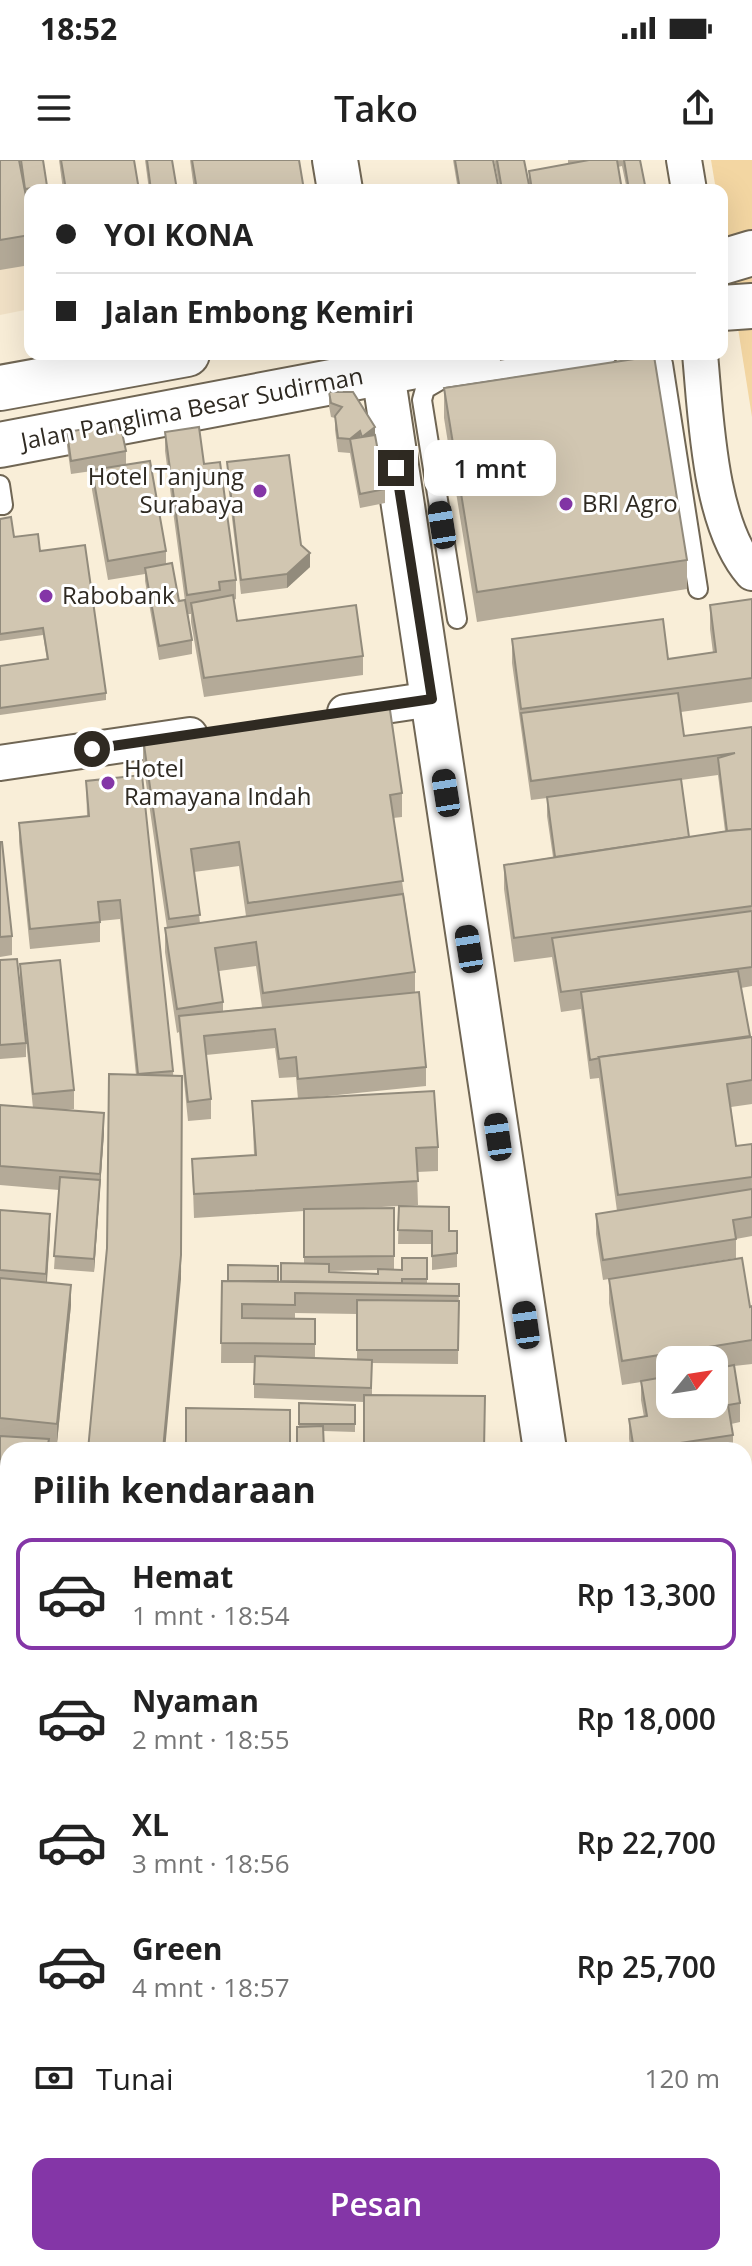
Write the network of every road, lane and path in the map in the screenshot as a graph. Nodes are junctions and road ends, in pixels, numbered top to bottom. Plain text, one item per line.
1 (335, 160) edge
2 (684, 160) edge
3 (339, 184) edge
4 (688, 184) edge
5 (752, 253) edge
6 (728, 260) edge
7 (752, 306) edge
8 (728, 308) edge
9 (120, 360) edge
10 (449, 360) edge
11 (567, 360) edge
12 (661, 360) edge
13 (699, 360) edge
14 (48, 367) edge
15 (383, 373) junction
16 (1, 381) edge
17 (692, 441) junction
18 (0, 445) edge
19 (0, 485) edge
20 (0, 505) edge
21 (722, 510) junction
22 (686, 516) junction
23 (428, 559) junction
24 (752, 573) edge
25 (698, 589) dead end
26 (457, 619) dead end
27 (432, 699) junction
28 (308, 717) edge
29 (216, 731) edge
30 (0, 763) edge
31 (544, 1442) edge

1 - 3 main road
2 - 4 street
5 - 6 main road
7 - 8 main road
9 - 14 main road
10 - 15 main road, Jalan Panglima Besar Sudirman
11 - 23 lane
12 - 17 lane
13 - 17 street
14 - 16 main road
15 - 18 main road, Jalan Panglima Besar Sudirman
15 - 23 street
17 - 21 street
17 - 22 lane
19 - 20 lane
21 - 22 lane
21 - 24 street
22 - 25 lane
23 - 26 lane
23 - 27 street
27 - 28 street
27 - 31 street
29 - 30 street

